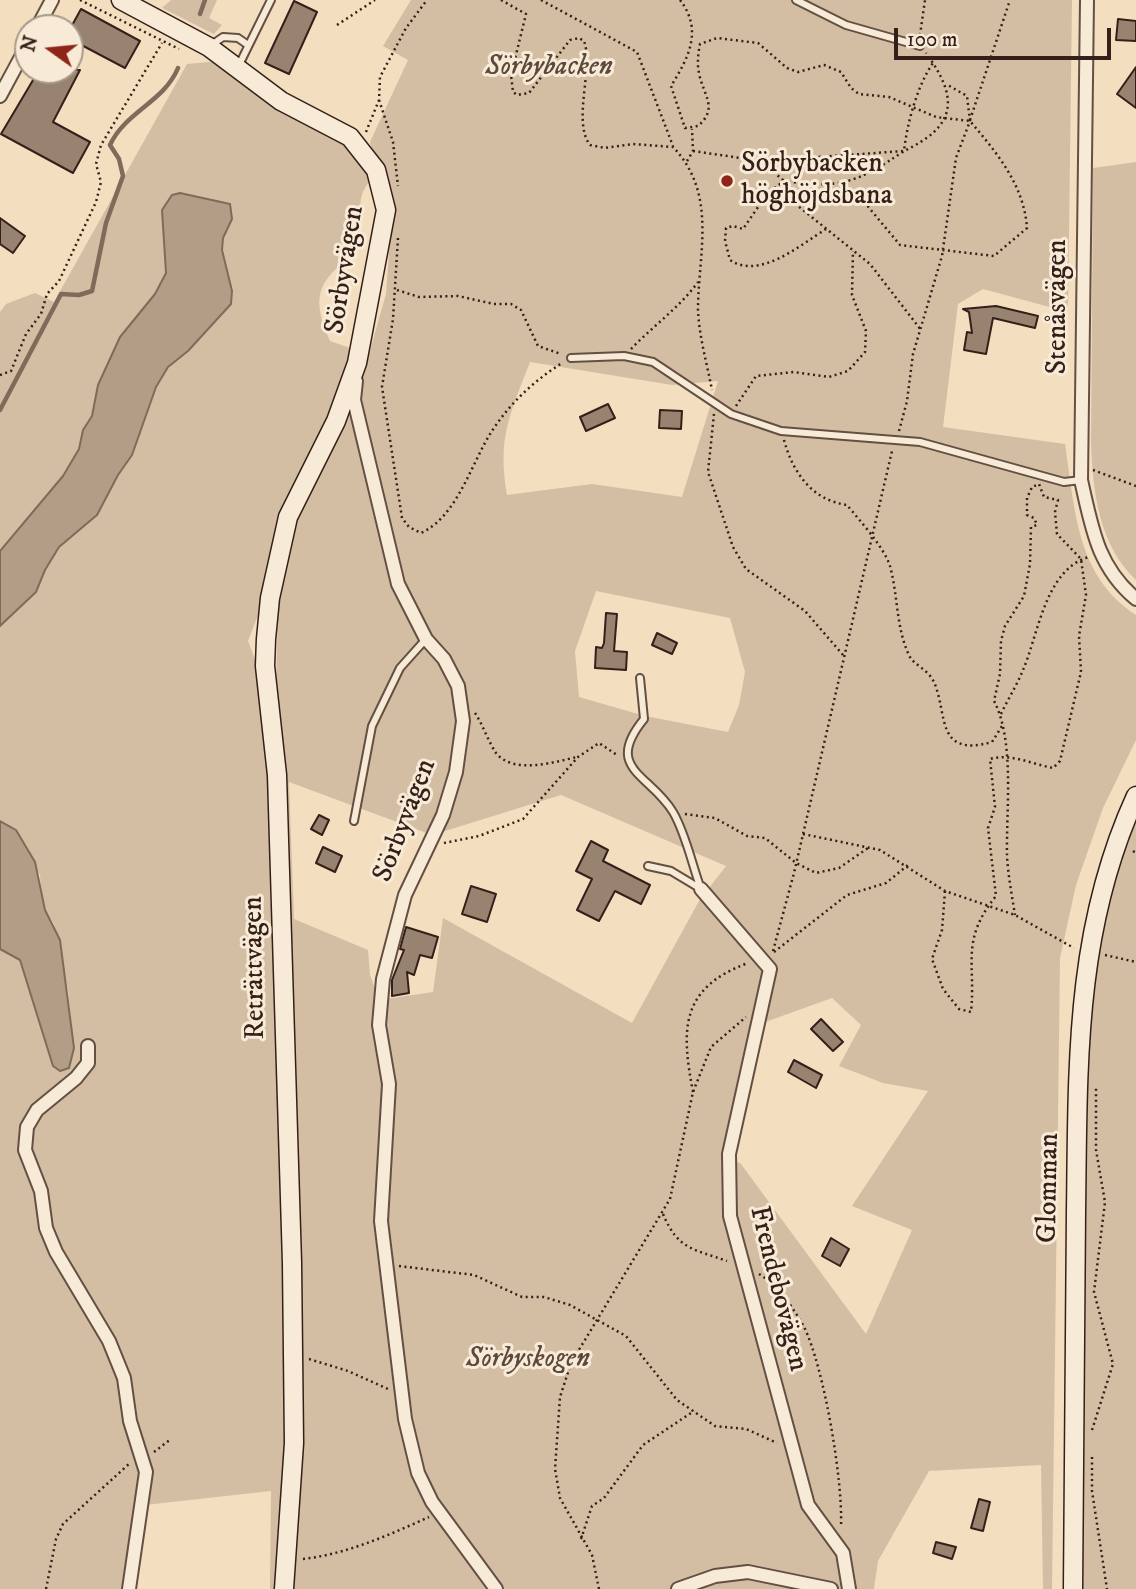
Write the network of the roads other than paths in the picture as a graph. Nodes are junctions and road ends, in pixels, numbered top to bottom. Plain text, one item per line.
1 (121, 0) edge
2 (271, 0) edge
3 (796, 0) edge
4 (1087, 0) edge
5 (248, 46) junction
6 (920, 46) road end
7 (209, 47) junction
8 (238, 67) junction
9 (14, 70) edge
10 (0, 96) edge
11 (571, 358) road end
12 (357, 363) junction
13 (1081, 480) junction
14 (1136, 599) edge
15 (425, 639) junction
16 (640, 678) dead end
17 (1136, 796) edge
18 (354, 821) dead end
19 (648, 866) dead end
20 (701, 889) junction
21 (88, 1046) dead end
22 (129, 1589) edge
23 (284, 1589) edge
24 (496, 1589) edge
25 (678, 1589) edge
26 (831, 1589) edge
27 (849, 1589) edge
28 (1073, 1589) edge

1 - 7 street, Sörbyvägen
2 - 5 lane
3 - 6 lane
4 - 13 street, Stenåsvägen
5 - 7 lane
5 - 8 lane
7 - 8 street, Sörbyvägen
8 - 12 street, Sörbyvägen
9 - 10 street
11 - 13 lane
12 - 15 street, Sörbyvägen
12 - 23 street, Reträttvägen
13 - 14 street, Stenåsvägen
15 - 18 lane
15 - 24 street, Sörbyvägen
16 - 20 lane
17 - 28 street, Glomman
19 - 20 lane
20 - 27 street, Frendebovägen
21 - 22 street
25 - 26 street

